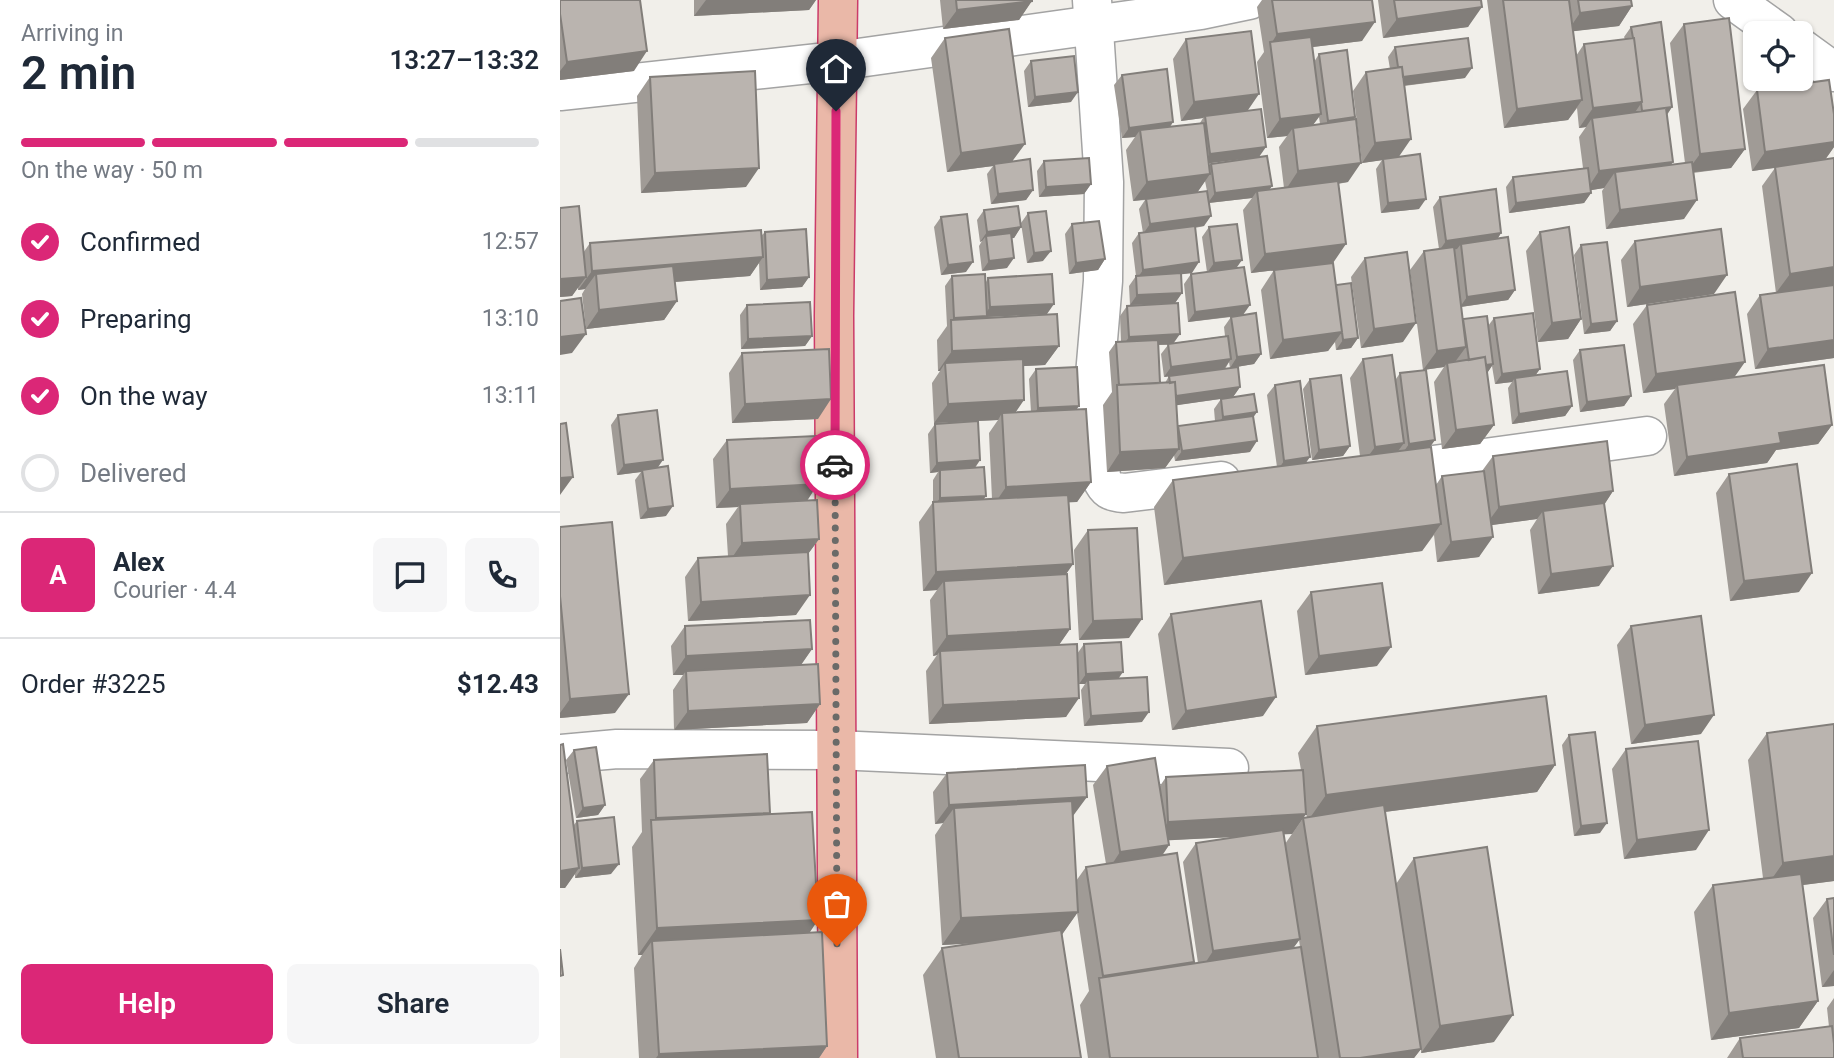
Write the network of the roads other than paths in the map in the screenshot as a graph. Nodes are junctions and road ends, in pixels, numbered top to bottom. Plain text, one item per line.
1 (838, 0) edge
2 (1249, 0) edge
3 (1733, 0) edge
4 (1092, 13) edge
5 (1762, 21) edge
6 (1813, 57) edge
7 (837, 61) junction
8 (1834, 72) edge
9 (560, 92) edge
10 (1647, 436) dead end
11 (1350, 472) edge
12 (1254, 478) edge
13 (836, 750) junction
14 (560, 754) edge
15 (1229, 768) dead end
16 (838, 1058) edge

1 - 7 highway
2 - 4 street
3 - 5 street
4 - 7 street
4 - 12 street
6 - 8 street
7 - 9 street
7 - 13 highway
10 - 11 street
13 - 14 street
13 - 15 street
13 - 16 highway

